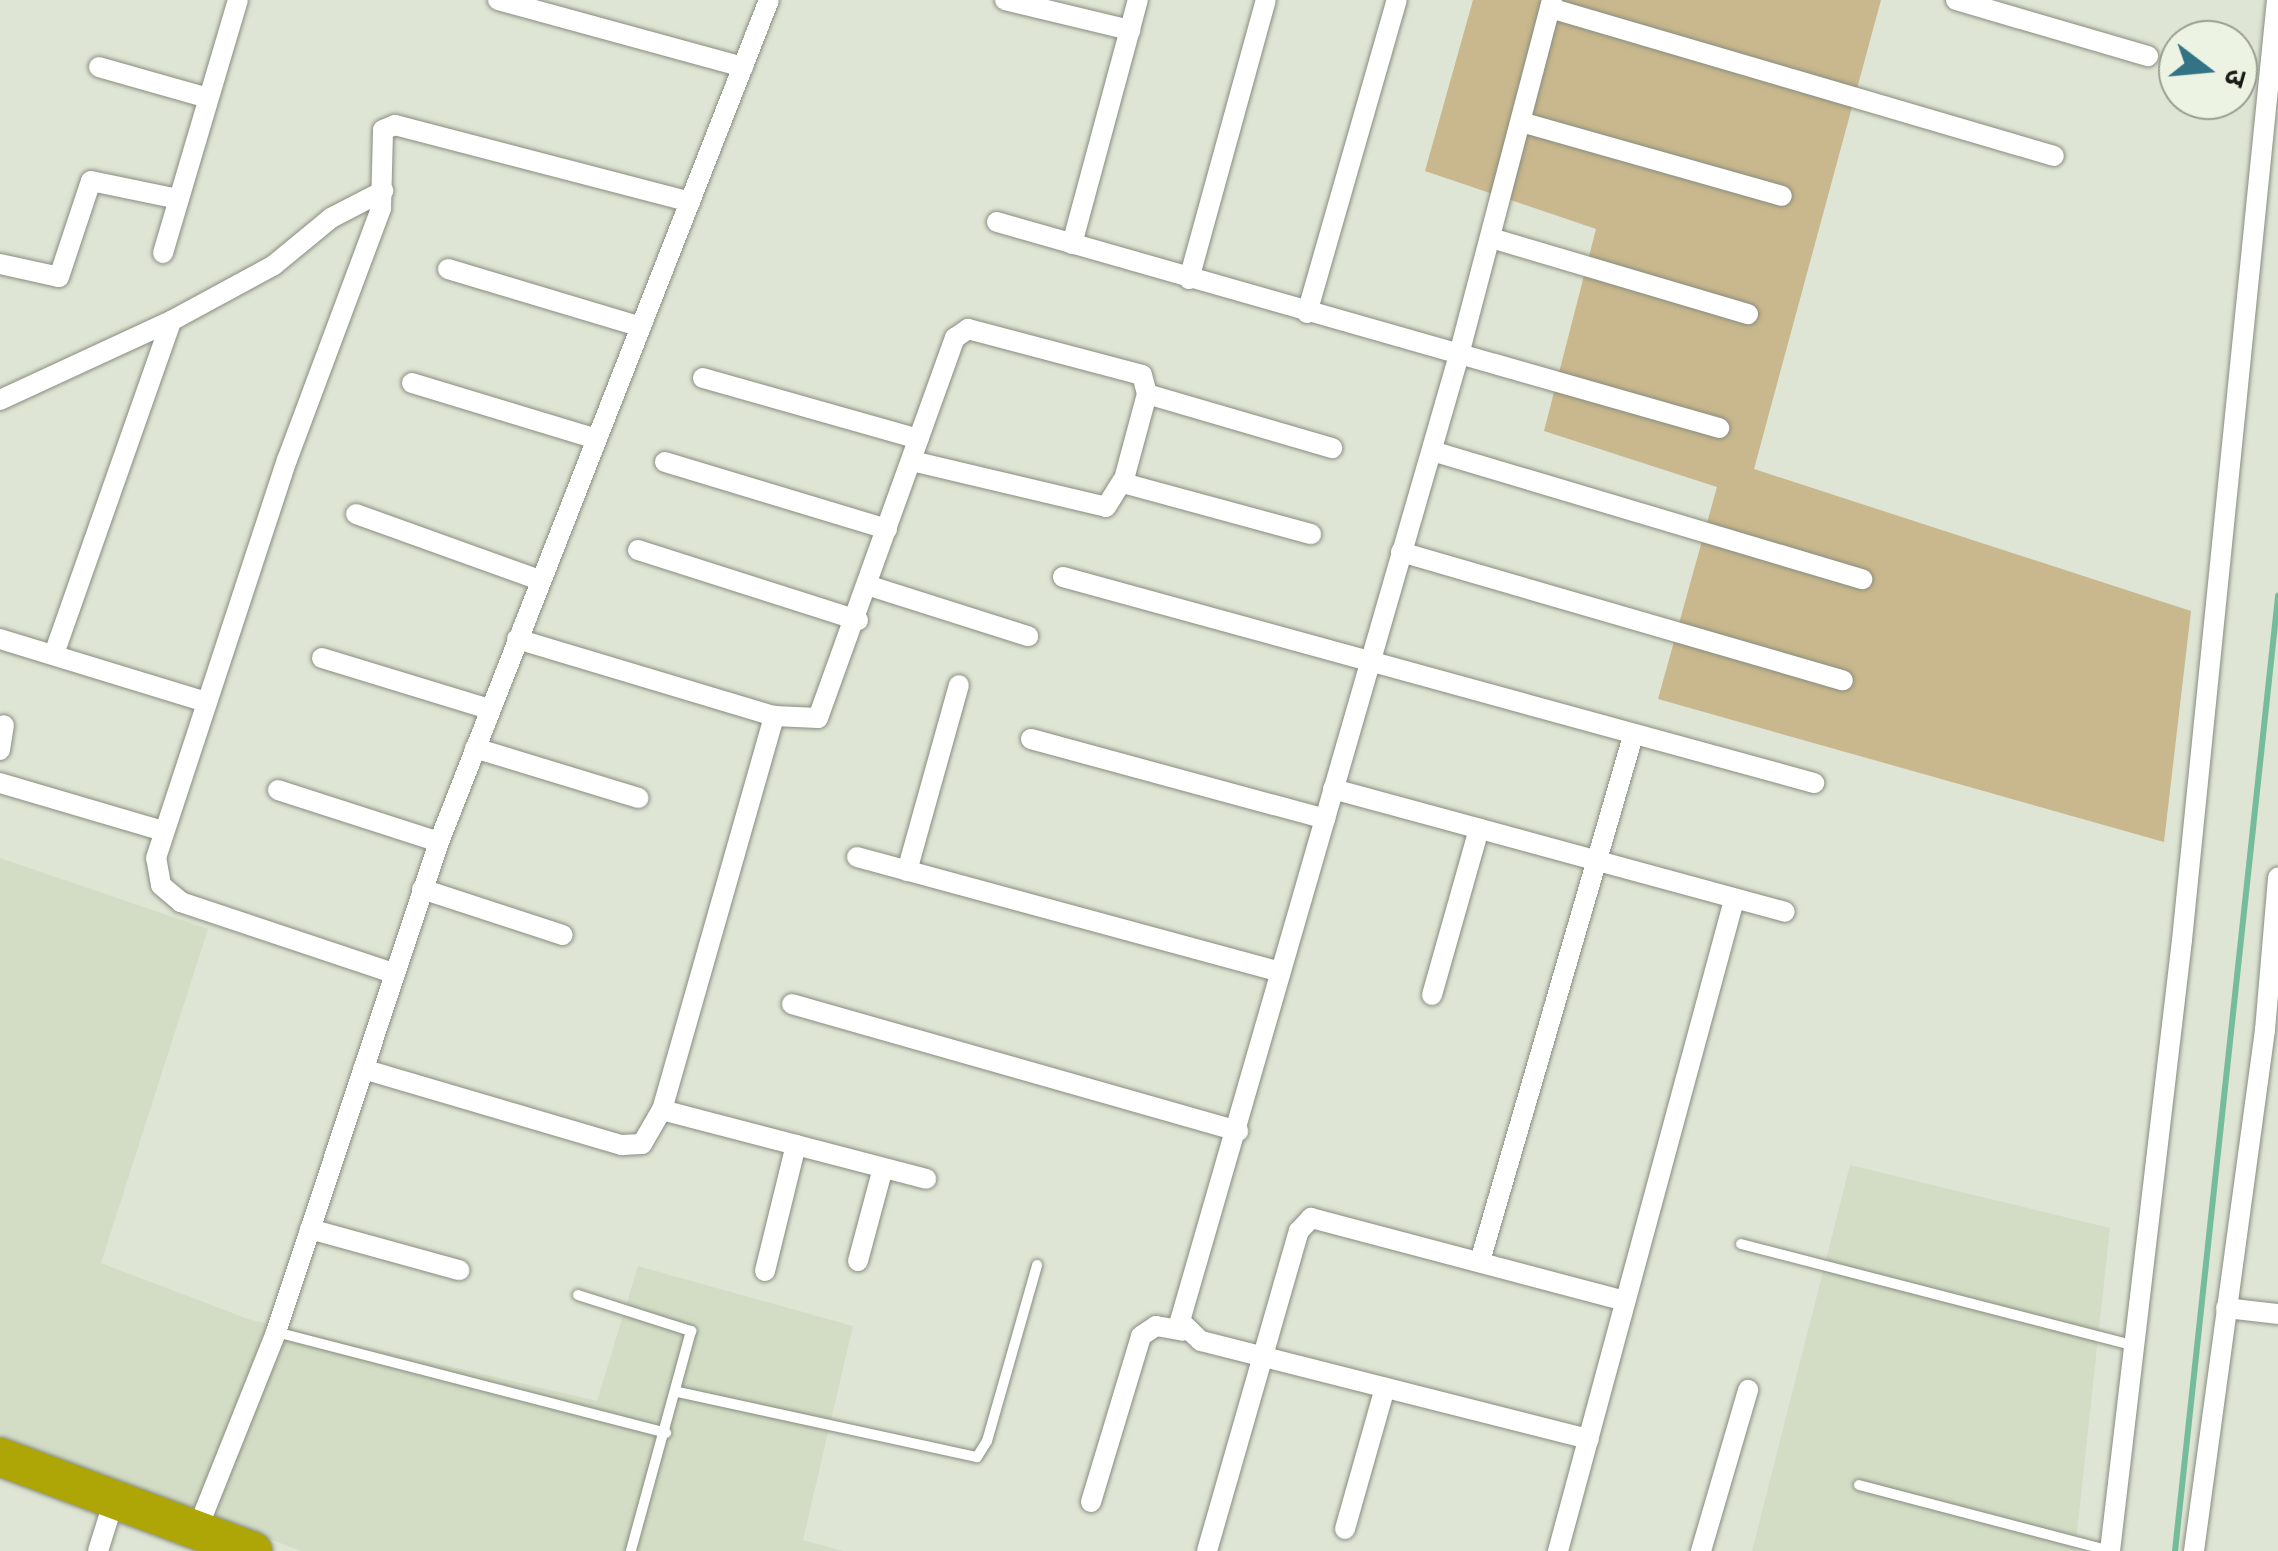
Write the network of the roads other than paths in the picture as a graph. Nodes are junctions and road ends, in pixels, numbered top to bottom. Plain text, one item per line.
1 (238, 0) edge
2 (498, 0) edge
3 (769, 0) edge
4 (1006, 0) edge
5 (1138, 0) edge
6 (1266, 0) edge
7 (1397, 0) edge
8 (1956, 0) edge
9 (2276, 0) edge
10 (1551, 4) edge
11 (1130, 30) junction
12 (2148, 56) dead end
13 (99, 67) dead end
14 (743, 67) junction
15 (208, 98) junction
16 (1521, 122) junction
17 (2054, 156) dead end
18 (383, 191) junction
19 (1782, 196) dead end
20 (178, 199) junction
21 (690, 202) junction
22 (997, 222) dead end
23 (1492, 238) junction
24 (1072, 244) junction
25 (162, 252) dead end
26 (0, 264) edge
27 (448, 269) dead end
28 (1189, 279) junction
29 (1308, 313) junction
30 (1748, 314) dead end
31 (171, 321) junction
32 (638, 326) junction
33 (1459, 356) junction
34 (702, 378) dead end
35 (412, 383) dead end
36 (1147, 394) junction
37 (0, 400) edge
38 (1719, 428) dead end
39 (593, 438) junction
40 (919, 439) junction
41 (1332, 448) dead end
42 (1432, 451) junction
43 (912, 461) junction
44 (664, 462) dead end
45 (1122, 481) junction
46 (356, 514) dead end
47 (888, 530) junction
48 (1311, 534) dead end
49 (638, 550) dead end
50 (1402, 552) junction
51 (1063, 577) dead end
52 (1862, 579) dead end
53 (539, 580) junction
54 (870, 586) junction
55 (858, 620) junction
56 (1028, 636) dead end
57 (0, 639) edge
58 (517, 639) junction
59 (54, 654) junction
60 (322, 658) dead end
61 (1371, 664) junction
62 (1843, 680) dead end
63 (959, 686) dead end
64 (206, 702) junction
65 (489, 709) junction
66 (774, 716) junction
67 (4, 725) dead end
68 (1633, 736) junction
69 (1031, 739) dead end
70 (475, 748) junction
71 (0, 750) edge
72 (0, 783) edge
73 (1814, 783) dead end
74 (1333, 789) junction
75 (278, 790) dead end
76 (639, 798) dead end
77 (1325, 820) junction
78 (1479, 829) junction
79 (163, 831) junction
80 (439, 842) junction
81 (858, 858) dead end
82 (1598, 860) junction
83 (906, 871) junction
84 (2278, 878) edge
85 (422, 889) junction
86 (1734, 900) junction
87 (1785, 912) dead end
88 (563, 934) dead end
89 (1280, 972) junction
90 (393, 973) junction
91 (1432, 994) dead end
92 (792, 1004) dead end
93 (362, 1069) junction
94 (662, 1110) junction
95 (1238, 1131) junction
96 (796, 1144) junction
97 (883, 1168) junction
98 (926, 1179) dead end
99 (310, 1229) junction
100 (1741, 1244) dead end
101 (1480, 1260) junction
102 (858, 1261) dead end
103 (1036, 1265) dead end
104 (460, 1270) dead end
105 (766, 1271) dead end
106 (578, 1296) dead end
107 (1626, 1302) junction
108 (2226, 1308) junction
109 (2278, 1314) edge
110 (1183, 1331) junction
111 (276, 1332) junction
112 (2136, 1346) junction
113 (1262, 1357) junction
114 (1384, 1388) junction
115 (1748, 1390) dead end
116 (678, 1392) junction
117 (666, 1433) junction
118 (1589, 1439) junction
119 (0, 1456) edge
120 (1859, 1485) dead end
121 (114, 1500) junction
122 (1091, 1502) dead end
123 (1345, 1528) dead end
124 (196, 1530) junction
125 (98, 1551) edge
126 (253, 1551) edge
127 (632, 1551) edge
128 (1207, 1551) edge
129 (1558, 1551) edge
130 (1701, 1551) edge
131 (2110, 1551) edge
132 (2194, 1551) edge

1 - 15 street
2 - 14 street
3 - 14 street
4 - 11 street
5 - 11 street
6 - 28 street
7 - 29 street
8 - 12 street
9 - 112 street
10 - 16 street
10 - 17 street
11 - 24 street
13 - 15 street
14 - 21 street
15 - 20 street
16 - 19 street
16 - 23 street
18 - 21 street
18 - 31 street
18 - 64 street
20 - 25 street
20 - 26 street
21 - 32 street
22 - 24 street
23 - 30 street
23 - 33 street
24 - 28 street
27 - 32 street
28 - 29 street
29 - 33 street
31 - 37 street
31 - 59 street
32 - 39 street
33 - 38 street
33 - 42 street
34 - 40 street
35 - 39 street
36 - 40 street
36 - 41 street
36 - 45 street
39 - 53 street
40 - 43 street
42 - 50 street
42 - 52 street
43 - 45 street
43 - 47 street
44 - 47 street
45 - 48 street
46 - 53 street
47 - 54 street
49 - 55 street
50 - 61 street
50 - 62 street
51 - 61 street
53 - 58 street
54 - 55 street
54 - 56 street
55 - 66 street
57 - 59 street
58 - 65 street
58 - 66 street
59 - 64 street
60 - 65 street
61 - 68 street
61 - 74 street
63 - 83 street
64 - 79 street
65 - 70 street
66 - 94 street
67 - 71 street
68 - 73 street
68 - 82 street
69 - 77 street
70 - 76 street
70 - 80 street
72 - 79 street
74 - 77 street
74 - 78 street
75 - 80 street
77 - 89 street
78 - 82 street
78 - 91 street
79 - 90 street
80 - 85 street
81 - 83 street
82 - 86 street
82 - 101 street
83 - 89 street
84 - 108 street
85 - 88 street
85 - 90 street
86 - 87 street
86 - 107 street
89 - 95 street
90 - 93 street
92 - 95 street
93 - 94 street
93 - 99 street
94 - 96 street
95 - 110 street
96 - 97 street
96 - 105 street
97 - 98 street
97 - 102 street
99 - 104 street
99 - 111 street
100 - 112 lane
101 - 107 street
101 - 113 street
103 - 116 lane
106 - 116 lane
107 - 118 street
108 - 109 street
108 - 132 street
110 - 113 street
110 - 122 street
111 - 117 lane
111 - 124 street
112 - 131 street
113 - 114 street
113 - 128 street
114 - 118 street
114 - 123 street
115 - 130 street
116 - 117 lane
117 - 127 lane
118 - 129 street
119 - 121 highway
120 - 131 lane
121 - 124 highway
121 - 125 street
124 - 126 highway

